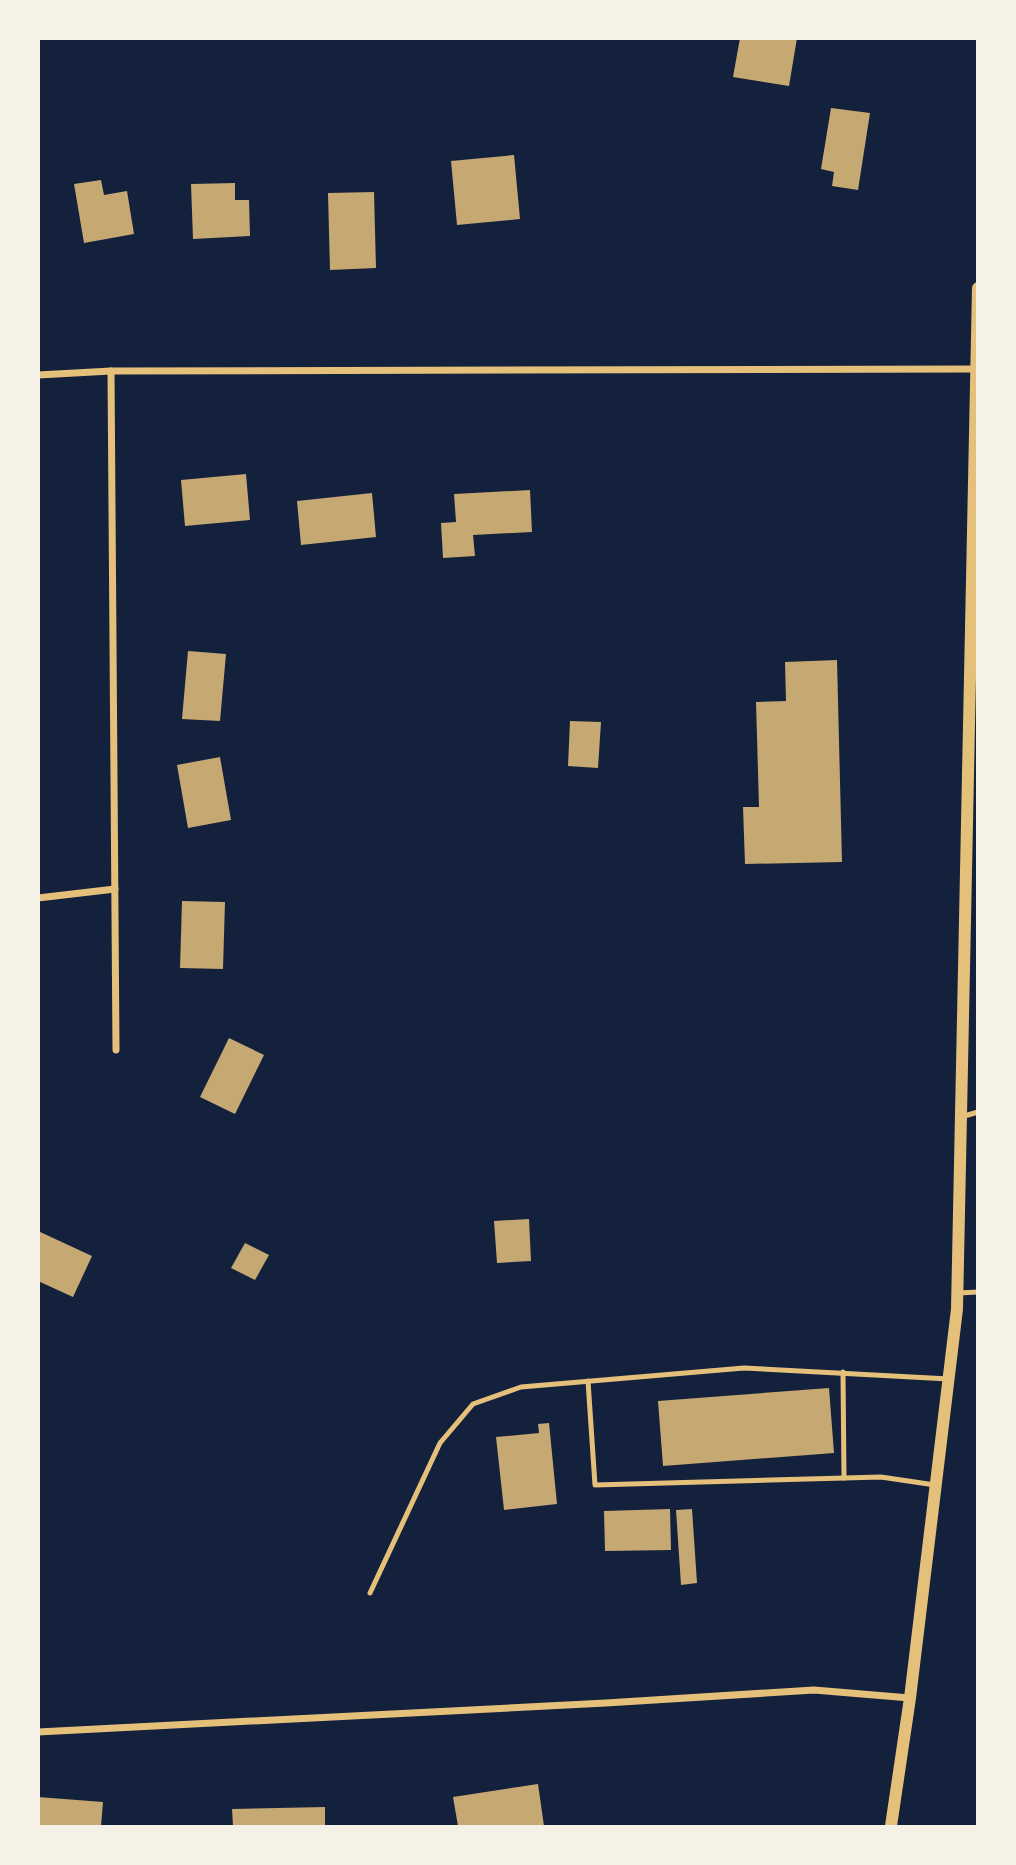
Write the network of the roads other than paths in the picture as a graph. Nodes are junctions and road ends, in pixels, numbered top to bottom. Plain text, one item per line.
1 (978, 288) edge
2 (976, 369) edge
3 (111, 371) junction
4 (38, 375) edge
5 (975, 565) edge
6 (972, 858) edge
7 (116, 889) junction
8 (38, 898) edge
9 (116, 1050) dead end
10 (978, 1112) edge
11 (961, 1117) junction
12 (978, 1292) edge
13 (958, 1293) junction
14 (843, 1372) junction
15 (949, 1379) junction
16 (588, 1381) junction
17 (844, 1478) junction
18 (936, 1485) junction
19 (370, 1593) dead end
20 (910, 1698) junction
21 (38, 1731) edge
22 (891, 1826) edge

1 - 2 street
2 - 3 street
2 - 5 street
3 - 4 street
3 - 7 street
5 - 6 street
6 - 11 street
7 - 8 street
7 - 9 street
10 - 11 lane
11 - 13 street
12 - 13 lane
13 - 15 street
14 - 15 lane
14 - 16 lane
14 - 17 lane
15 - 18 street
16 - 17 lane
16 - 19 lane
17 - 18 lane
18 - 20 street
20 - 21 street
20 - 22 street

